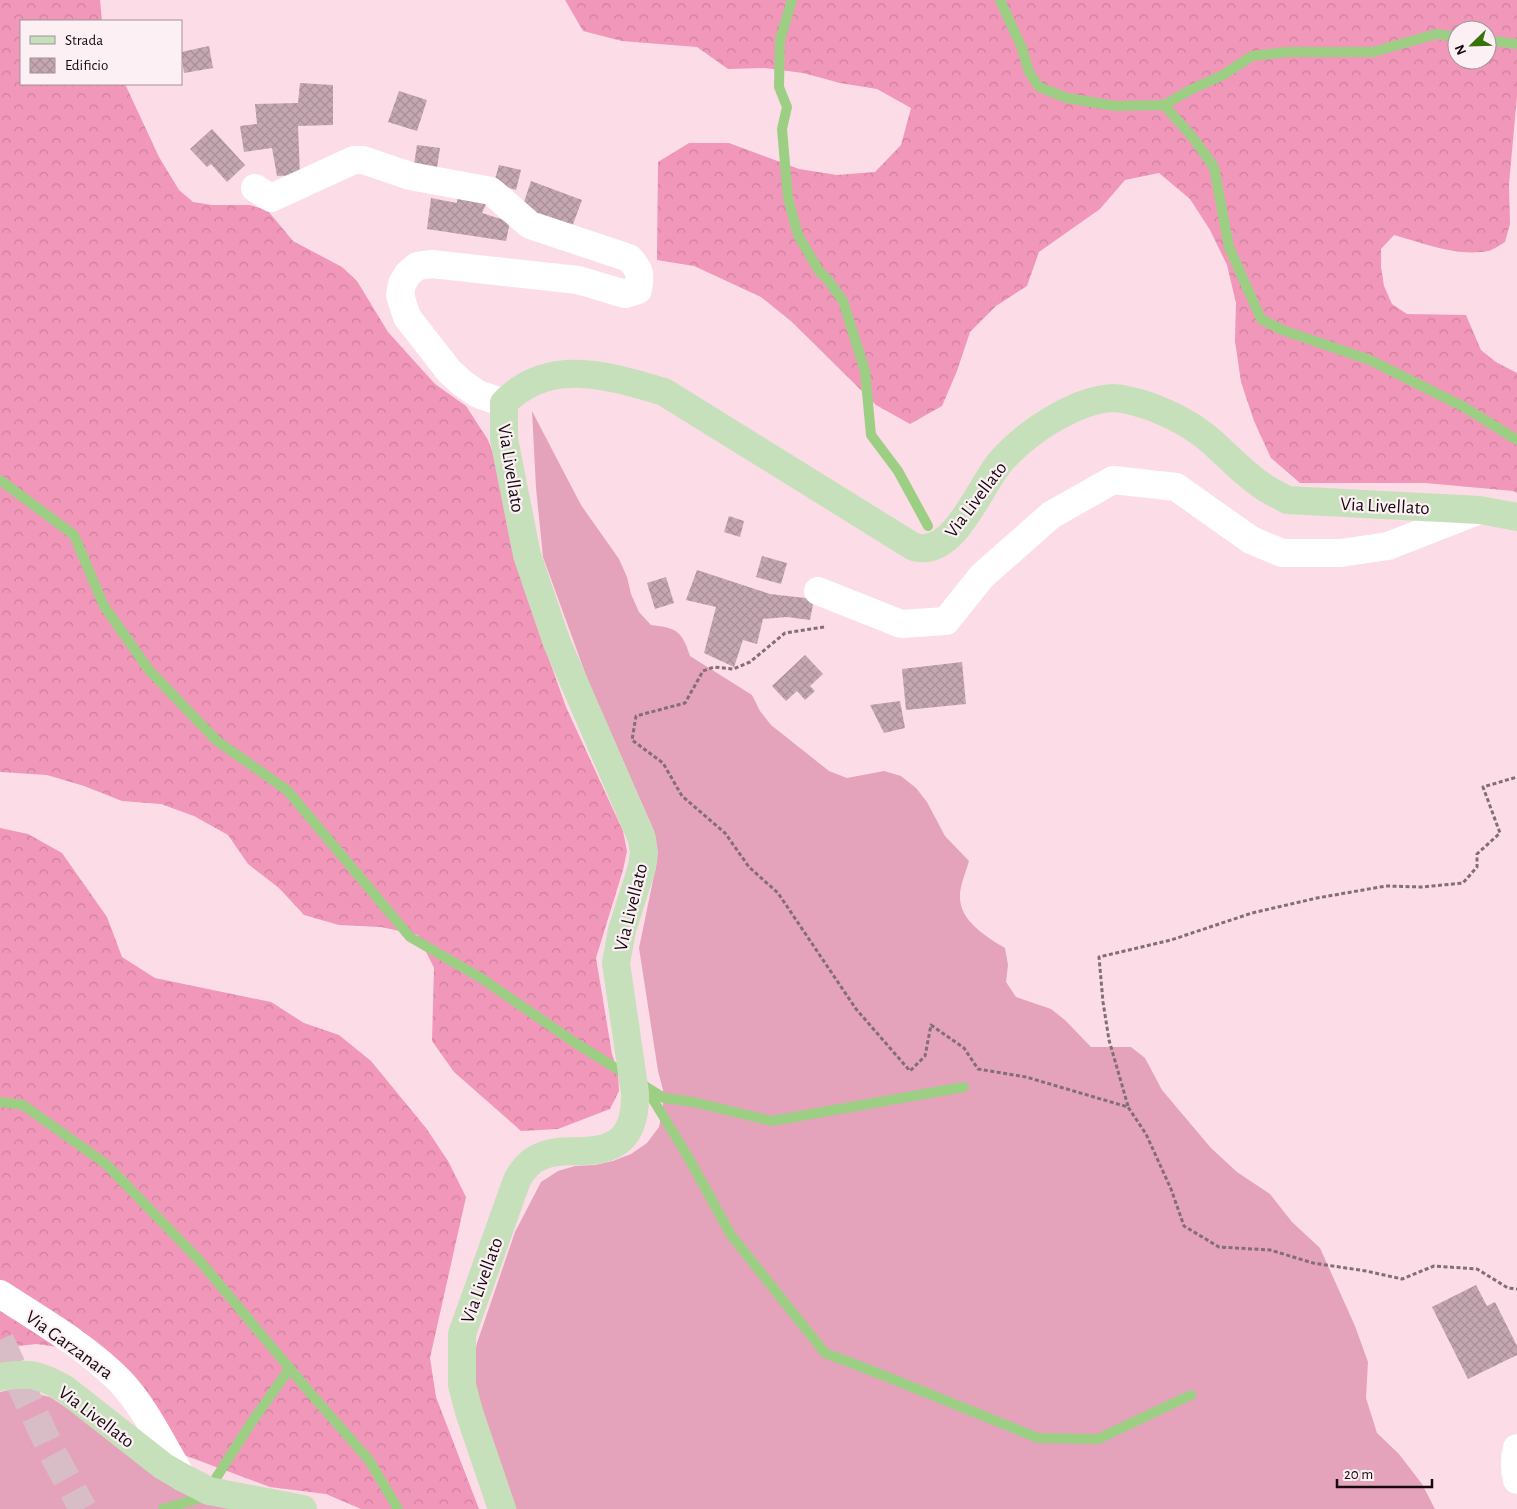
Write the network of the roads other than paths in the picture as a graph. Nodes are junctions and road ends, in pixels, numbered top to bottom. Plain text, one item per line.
1 (255, 188) dead end
2 (504, 403) junction
3 (1480, 510) junction
4 (1517, 517) edge
5 (818, 591) dead end
6 (0, 1294) edge
7 (0, 1377) edge
8 (1517, 1448) edge
9 (182, 1477) junction
10 (1517, 1480) edge
11 (303, 1509) edge
12 (502, 1509) edge

1 - 2 street
2 - 3 main road, Via Livellato
2 - 12 main road, Via Livellato
3 - 4 main road, Via Livellato
3 - 5 street
6 - 9 street, Via Garzanara
7 - 9 main road, Via Livellato
8 - 10 street
9 - 11 main road, Via Livellato

